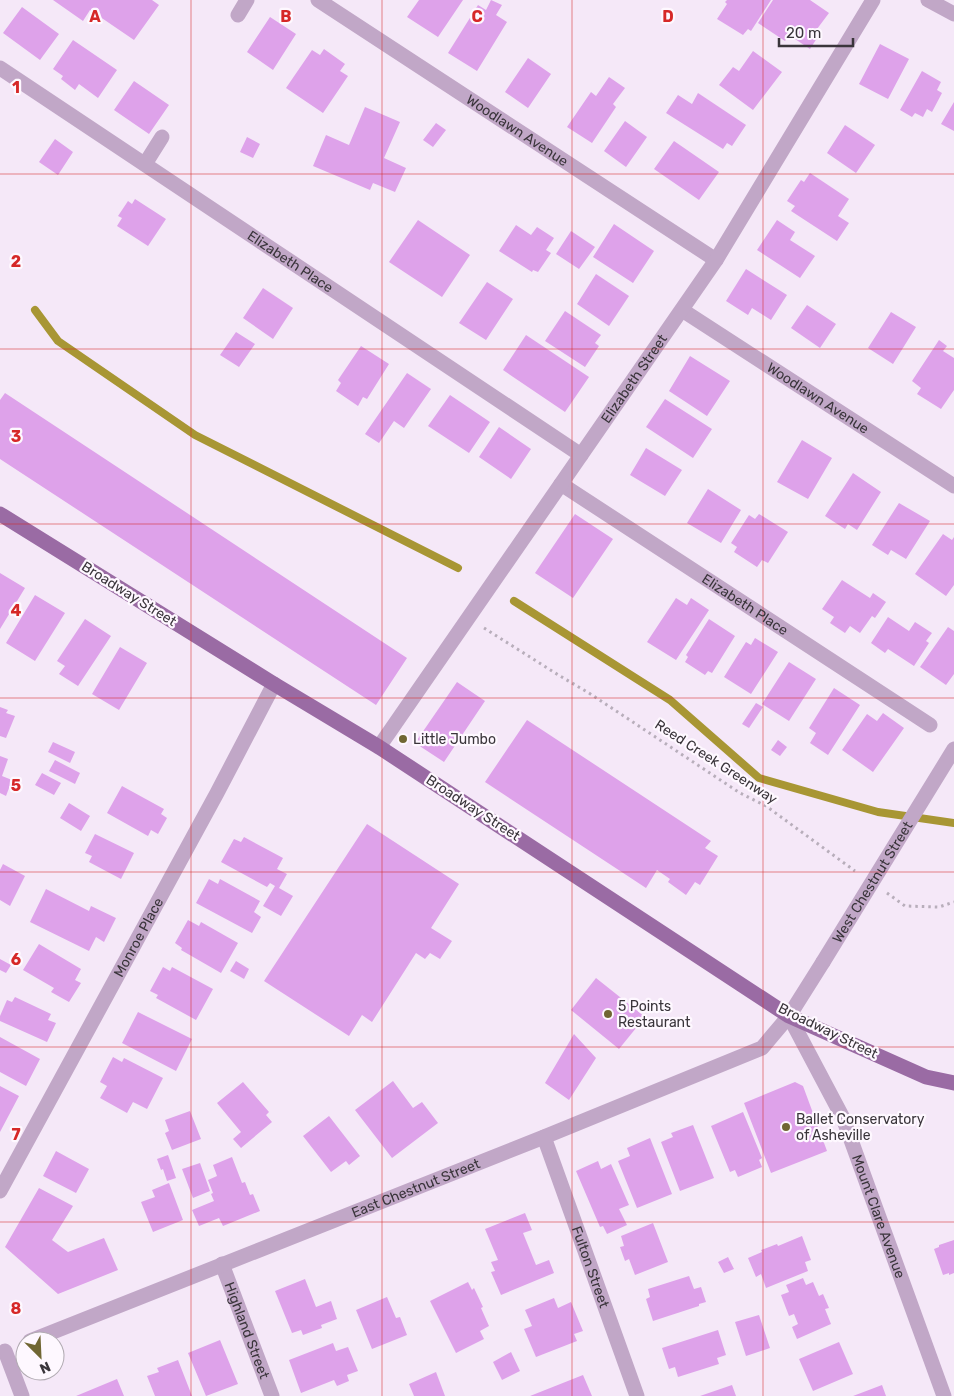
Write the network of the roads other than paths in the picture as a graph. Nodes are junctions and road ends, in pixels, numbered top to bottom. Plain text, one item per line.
1 (247, 0) edge
2 (318, 0) edge
3 (873, 0) edge
4 (928, 0) edge
5 (954, 14) edge
6 (238, 15) dead end
7 (0, 68) edge
8 (162, 137) dead end
9 (145, 164) junction
10 (716, 260) junction
11 (682, 310) junction
12 (581, 455) junction
13 (561, 484) junction
14 (954, 486) edge
15 (0, 514) edge
16 (274, 684) junction
17 (930, 725) dead end
18 (379, 747) junction
19 (954, 749) edge
20 (789, 1016) junction
21 (954, 1084) edge
22 (544, 1138) junction
23 (0, 1191) edge
24 (222, 1264) junction
25 (55, 1331) edge
26 (15, 1347) edge
27 (2, 1352) edge
28 (22, 1396) edge
29 (272, 1396) edge
30 (637, 1396) edge
31 (944, 1396) edge

1 - 6 street
2 - 10 street, Woodlawn Avenue
3 - 10 street, Elizabeth Street
4 - 5 street
7 - 9 street, Elizabeth Place
8 - 9 street
9 - 12 street, Elizabeth Place
10 - 11 street, Elizabeth Street
11 - 12 street, Elizabeth Street
11 - 14 street, Woodlawn Avenue
12 - 13 street, Elizabeth Street
13 - 17 street, Elizabeth Place
13 - 18 street, Elizabeth Street
15 - 16 main road, Broadway Street
16 - 18 main road, Broadway Street
16 - 23 street, Monroe Place
18 - 20 main road, Broadway Street
19 - 20 street, West Chestnut Street, bridge
20 - 21 main road, Broadway Street
20 - 22 street, East Chestnut Street
20 - 31 street, Mount Clare Avenue
22 - 24 street, East Chestnut Street
22 - 30 street, Fulton Street
24 - 25 street, East Chestnut Street
24 - 29 street, Highland Street
26 - 27 street
27 - 28 street

